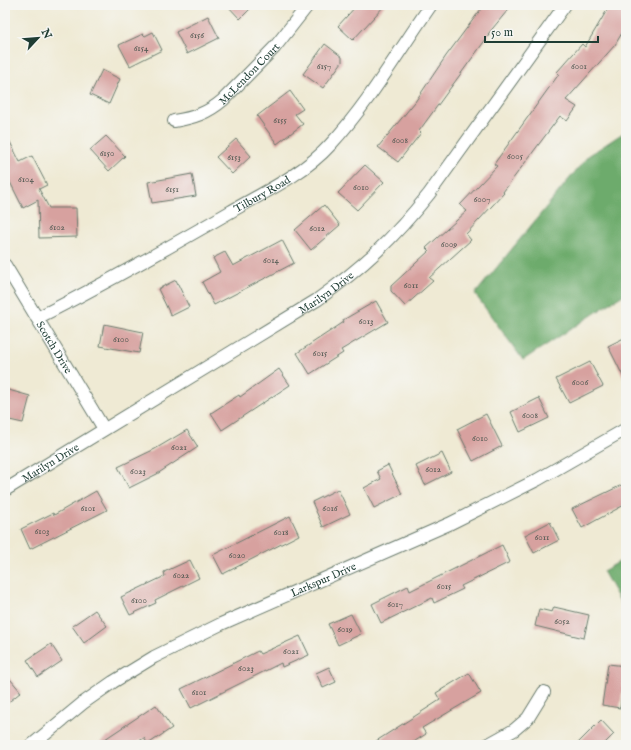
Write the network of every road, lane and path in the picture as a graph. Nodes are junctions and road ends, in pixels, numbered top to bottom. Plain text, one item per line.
1 (308, 5) edge
2 (431, 5) edge
3 (565, 5) edge
4 (174, 121) dead end
5 (5, 266) edge
6 (37, 318) junction
7 (104, 429) junction
8 (626, 429) edge
9 (5, 490) edge
10 (544, 692) dead end
11 (32, 745) edge
12 (487, 745) edge

1 - 4 street, McLendon Court
2 - 6 street, Tilbury Road
3 - 7 street, Marilyn Drive
5 - 6 street, Scotch Drive
6 - 7 street, Scotch Drive
7 - 9 street, Marilyn Drive
8 - 11 street, Larkspur Drive
10 - 12 street

